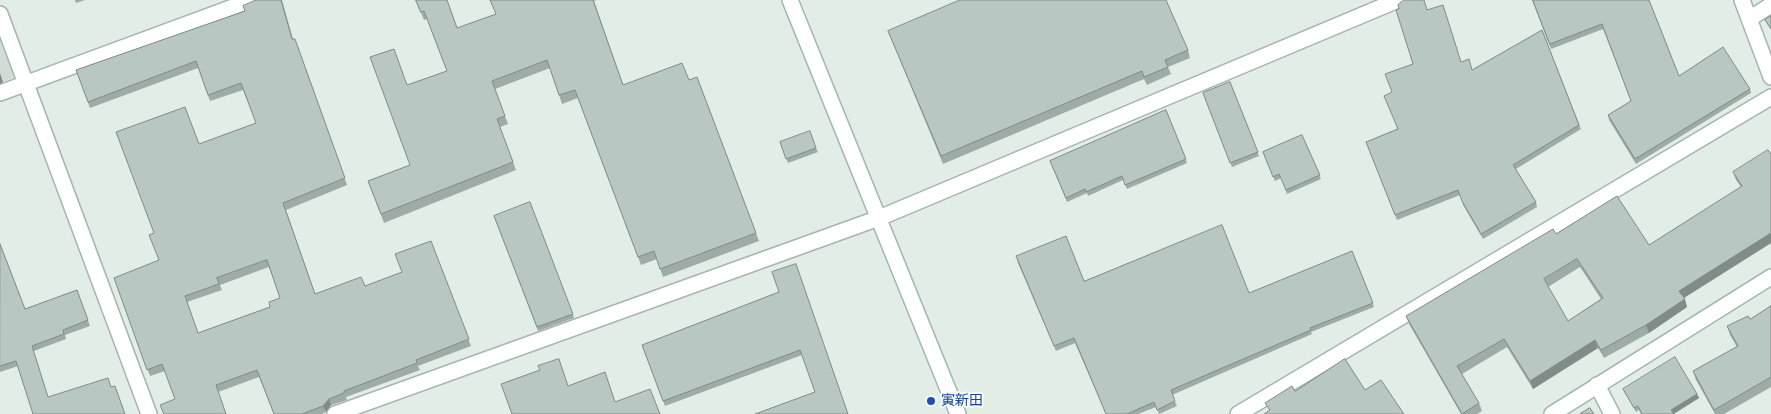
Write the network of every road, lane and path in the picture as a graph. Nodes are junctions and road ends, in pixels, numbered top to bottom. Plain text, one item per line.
1 (252, 0) edge
2 (790, 0) edge
3 (1398, 0) edge
4 (1742, 0) edge
5 (1771, 5) edge
6 (0, 14) edge
7 (1749, 19) junction
8 (1771, 77) edge
9 (26, 83) junction
10 (0, 92) edge
11 (1771, 97) edge
12 (880, 218) junction
13 (1771, 277) edge
14 (1597, 385) junction
15 (149, 414) edge
16 (335, 414) edge
17 (958, 414) edge
18 (1238, 414) edge
19 (1552, 414) edge
20 (1612, 414) edge

1 - 9 street
2 - 12 street
3 - 12 street
4 - 7 street
5 - 7 street
6 - 9 street
7 - 8 street
9 - 10 street
9 - 15 street
11 - 18 street
12 - 16 street
12 - 17 street
13 - 14 street
14 - 19 street
14 - 20 street

